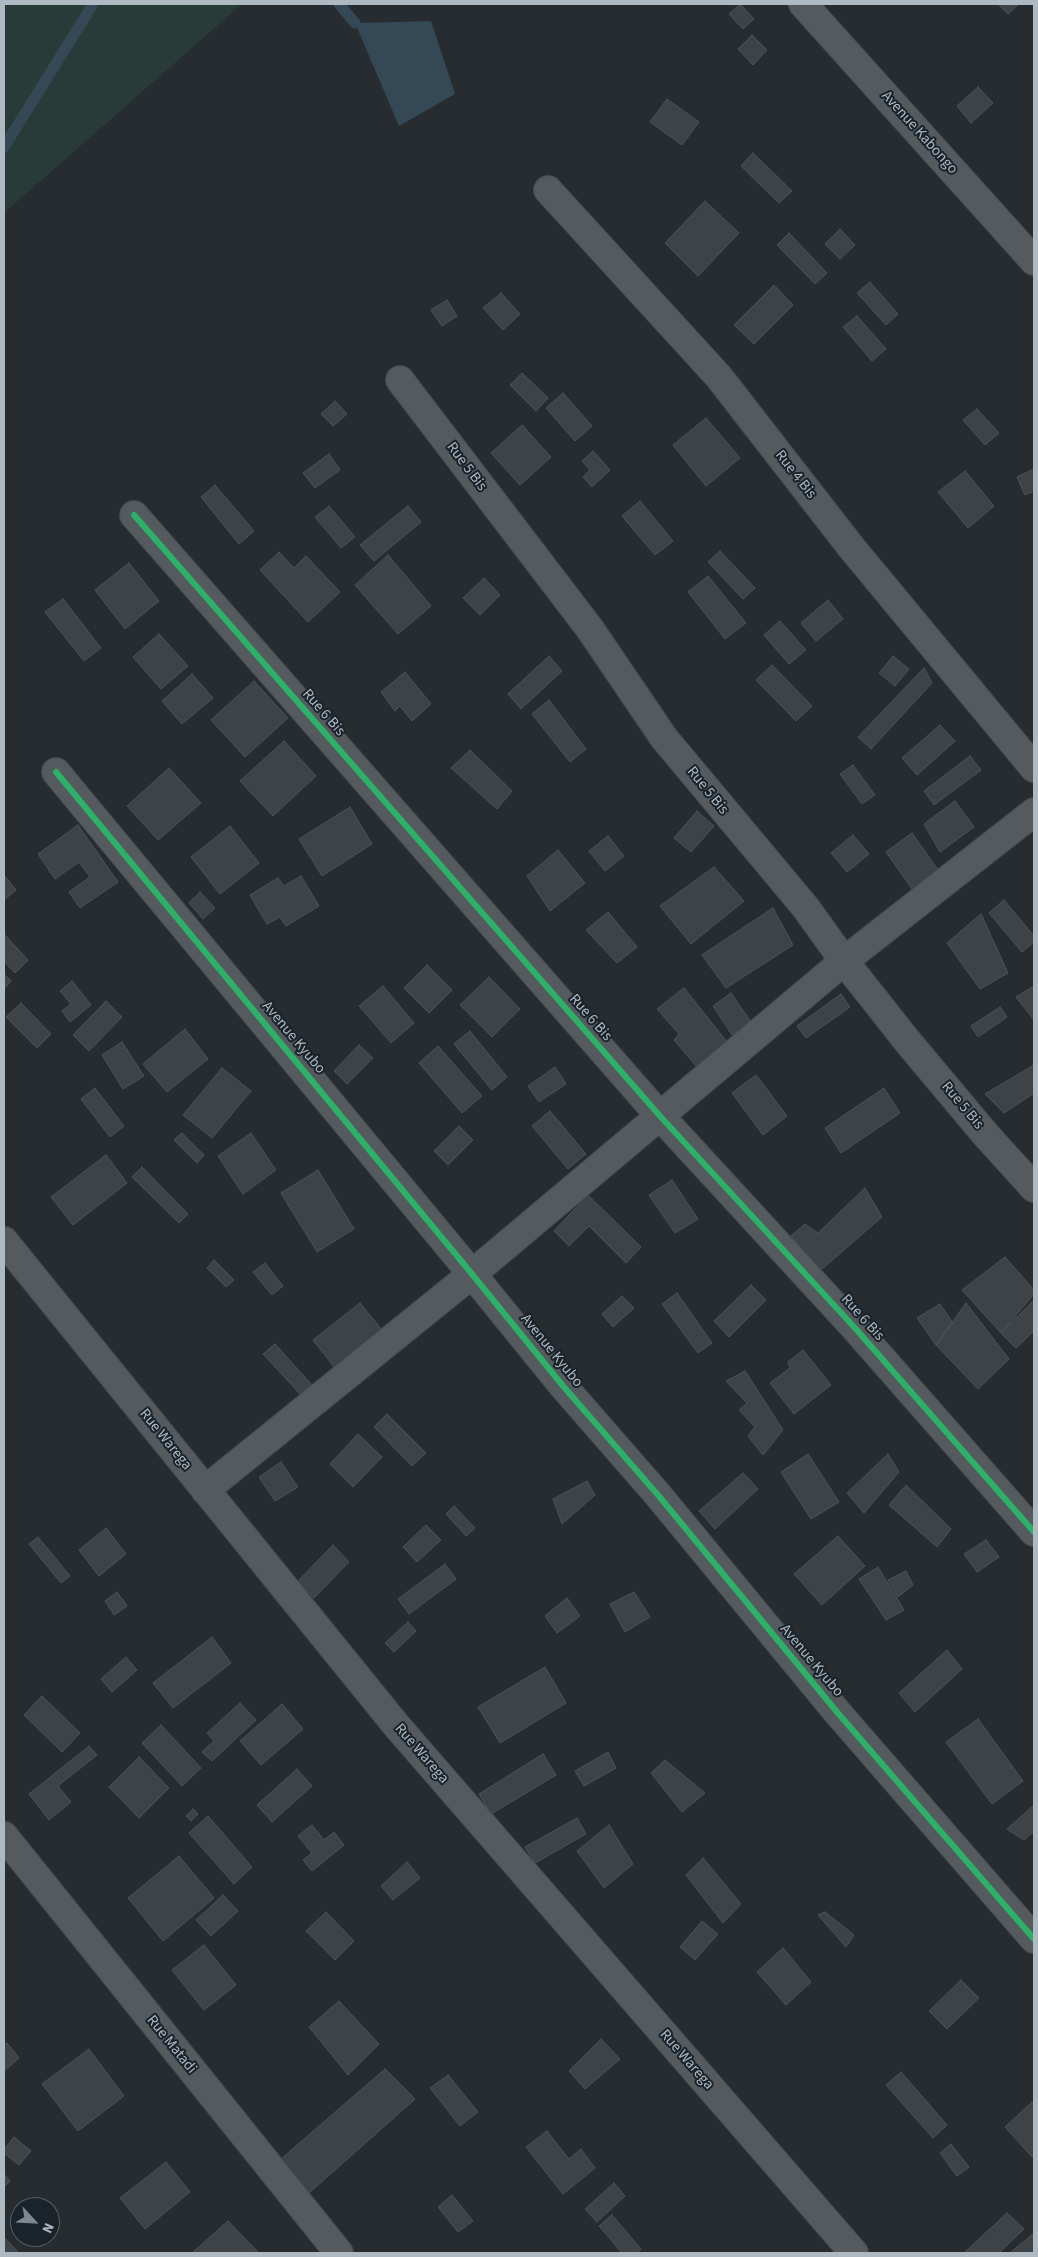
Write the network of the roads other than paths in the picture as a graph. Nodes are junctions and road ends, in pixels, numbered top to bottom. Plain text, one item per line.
1 (803, 4) edge
2 (548, 190) dead end
3 (1034, 262) edge
4 (400, 380) dead end
5 (134, 515) dead end
6 (1034, 768) edge
7 (56, 772) dead end
8 (1034, 812) edge
9 (844, 961) junction
10 (660, 1116) junction
11 (1034, 1188) edge
12 (4, 1240) edge
13 (472, 1274) junction
14 (205, 1490) junction
15 (1034, 1532) edge
16 (4, 1836) edge
17 (1034, 1940) edge
18 (339, 2253) edge
19 (854, 2253) edge

1 - 3 street, Avenue Kabongo
2 - 6 street, Rue 4 Bis
4 - 9 street, Rue 5 Bis
5 - 10 street, Rue 6 Bis
7 - 13 street, Avenue Kyubo
8 - 9 street
9 - 10 street
9 - 11 street, Rue 5 Bis
10 - 13 street
10 - 15 street, Rue 6 Bis
12 - 14 street, Rue Warega
13 - 14 street
13 - 17 street, Avenue Kyubo
14 - 19 street, Rue Warega
16 - 18 street, Rue Matadi

